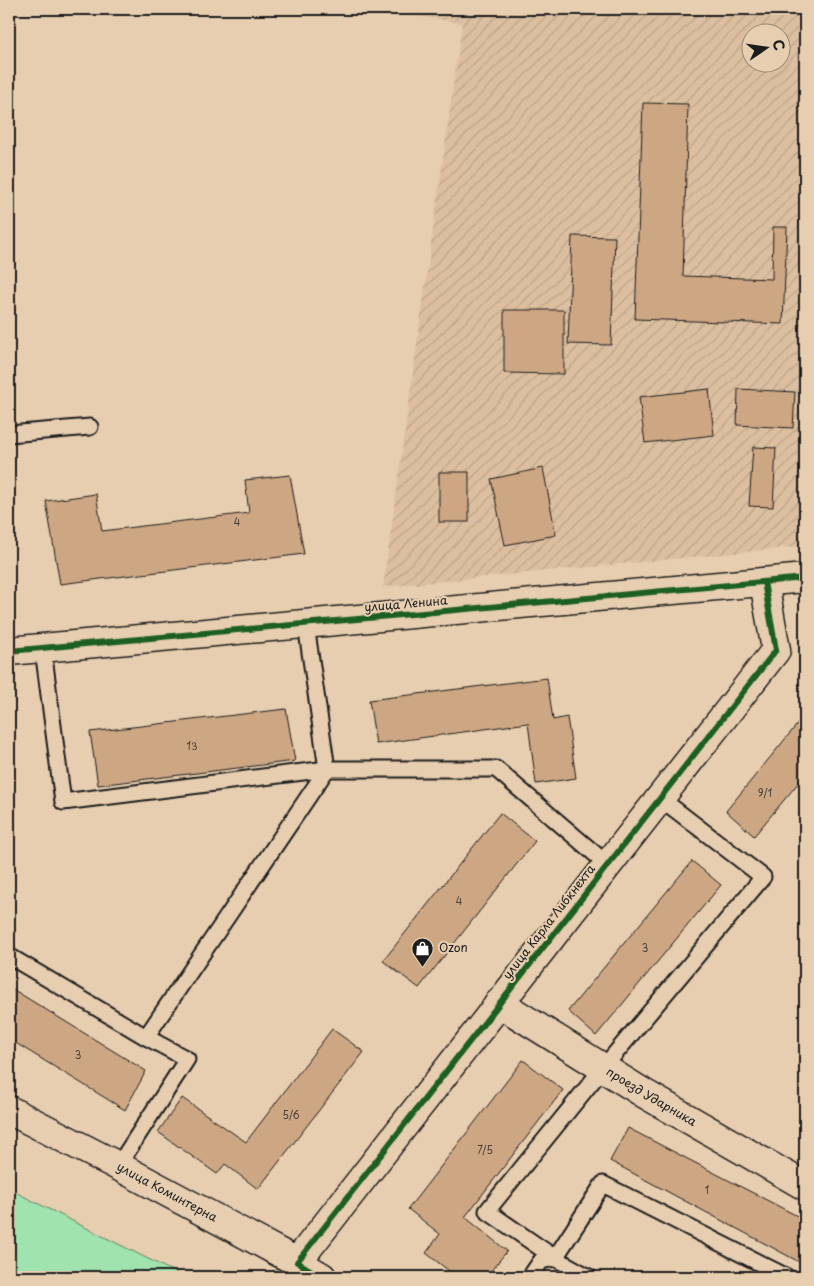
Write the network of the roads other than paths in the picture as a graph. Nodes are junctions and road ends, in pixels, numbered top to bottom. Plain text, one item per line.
1 (90, 427) dead end
2 (9, 434) edge
3 (805, 578) edge
4 (764, 582) junction
5 (306, 625) junction
6 (43, 649) junction
7 (9, 651) edge
8 (327, 769) junction
9 (660, 798) junction
10 (608, 865) junction
11 (9, 956) edge
12 (499, 1004) junction
13 (146, 1037) junction
14 (603, 1068) junction
15 (9, 1110) edge
16 (118, 1166) junction
17 (805, 1186) edge
18 (555, 1258) junction
19 (298, 1270) edge
20 (322, 1277) edge
21 (530, 1277) edge
22 (589, 1277) edge
23 (787, 1277) edge

1 - 2 lane
3 - 4 street, улица Ленина
4 - 5 street, улица Ленина
4 - 9 street, улица Карла Либкнехта
5 - 6 street, улица Ленина
5 - 8 lane
6 - 7 street, улица Ленина
6 - 8 lane
8 - 10 lane
8 - 13 lane
9 - 10 street, улица Карла Либкнехта
9 - 14 lane
10 - 12 street, улица Карла Либкнехта
11 - 13 lane
12 - 14 street, проезд Ударника
12 - 19 street, улица Карла Либкнехта
13 - 16 lane
14 - 17 street, проезд Ударника
14 - 18 lane
15 - 16 street, улица Коминтерна
16 - 19 street, улица Коминтерна
18 - 21 lane
18 - 22 lane
18 - 23 lane
19 - 20 street, улица Коминтерна

